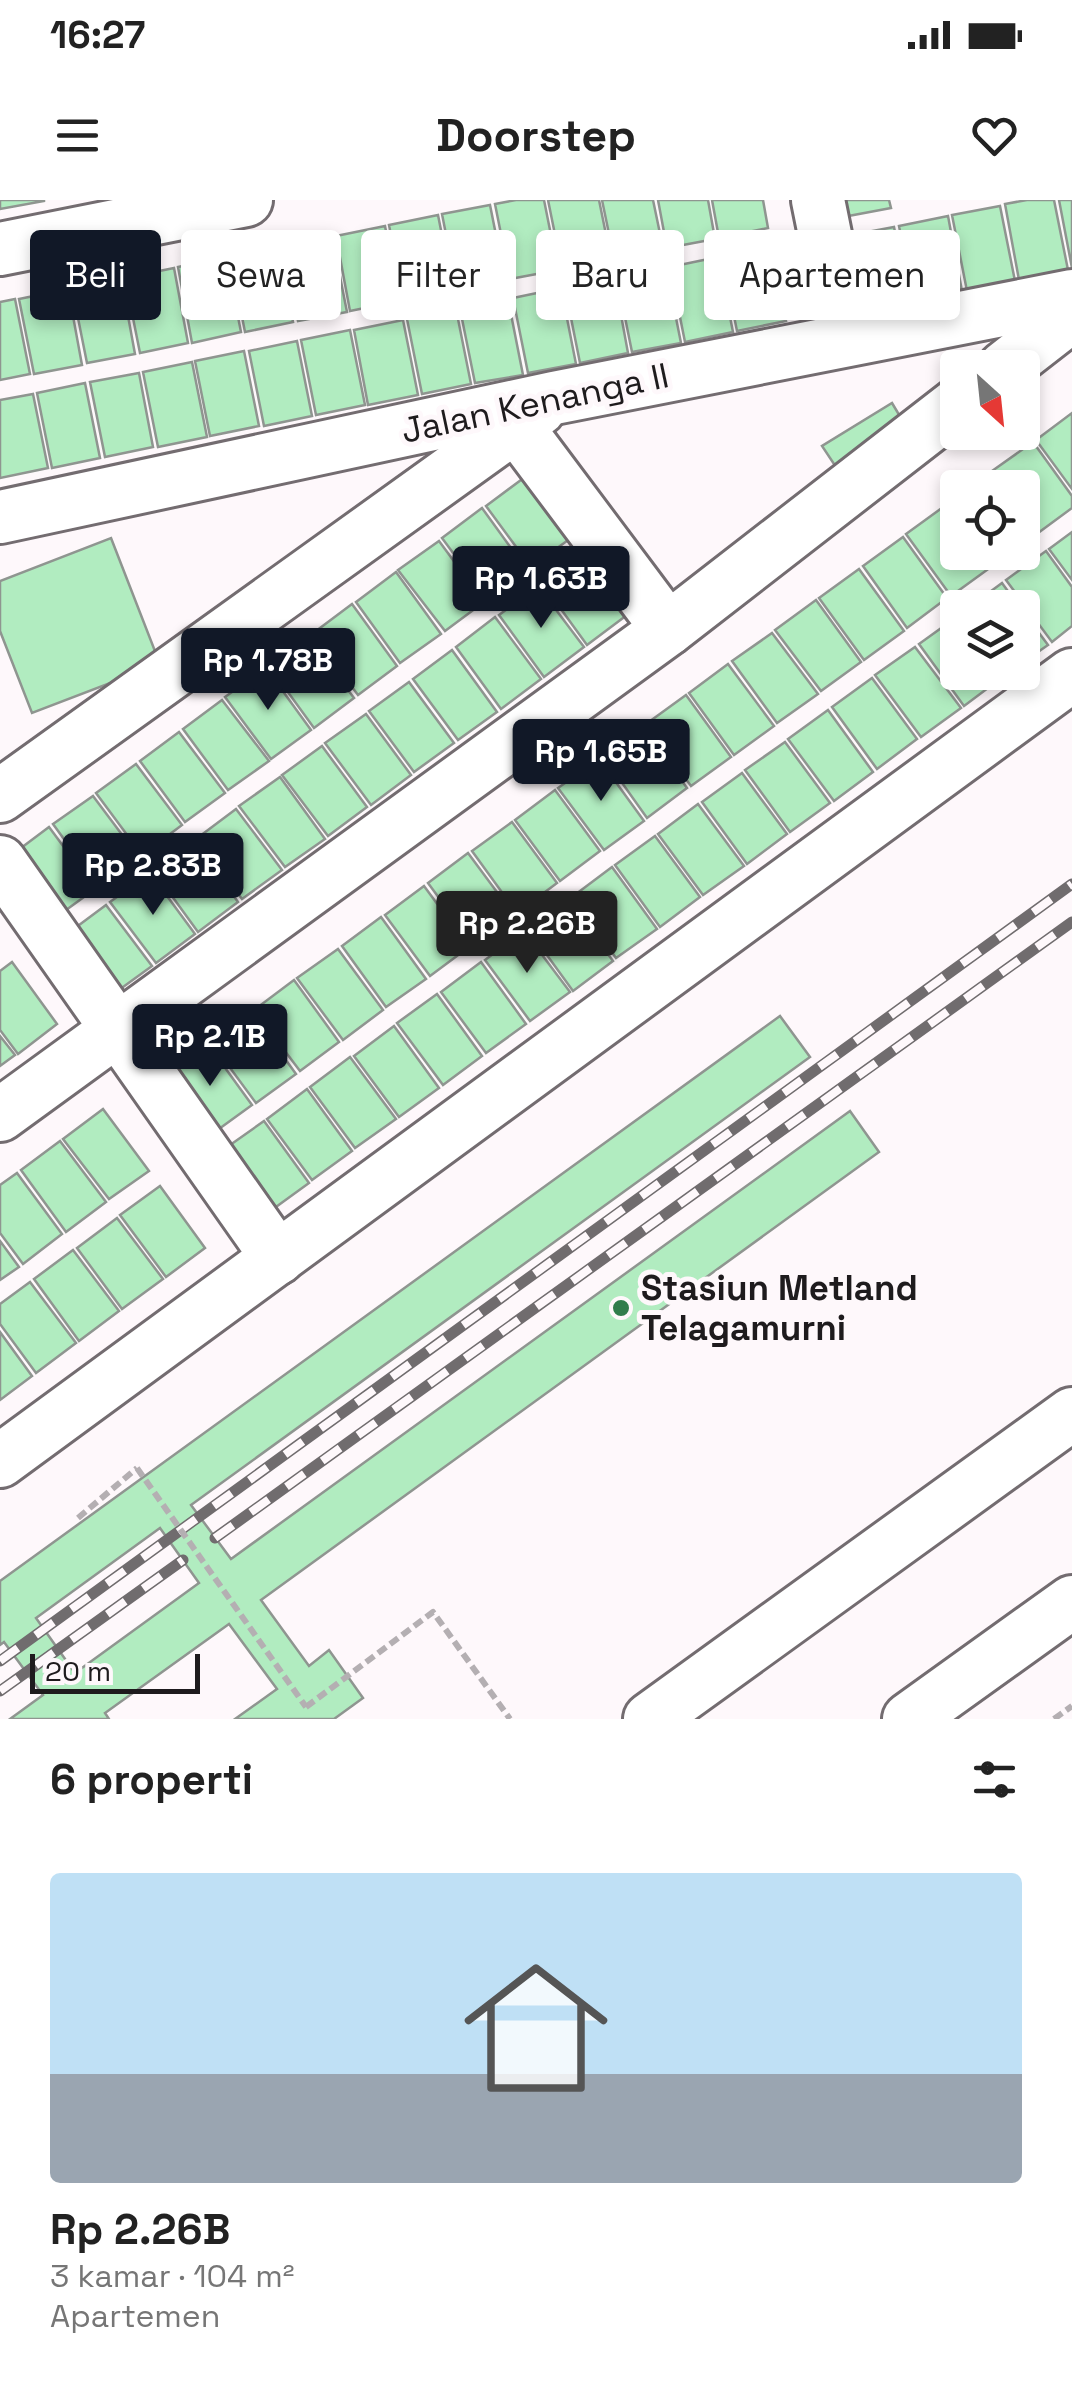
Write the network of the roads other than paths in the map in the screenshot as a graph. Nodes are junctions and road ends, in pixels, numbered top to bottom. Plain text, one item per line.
1 (246, 200) edge
2 (818, 200) edge
3 (0, 249) edge
4 (1072, 296) edge
5 (1072, 315) edge
6 (846, 340) junction
7 (1027, 350) edge
8 (535, 412) junction
9 (940, 418) edge
10 (0, 517) edge
11 (668, 629) junction
12 (1072, 675) edge
13 (0, 796) edge
14 (0, 862) edge
15 (118, 1029) junction
16 (0, 1115) edge
17 (278, 1258) junction
18 (1072, 1414) edge
19 (0, 1461) edge
20 (1072, 1602) edge
21 (650, 1719) edge
22 (909, 1719) edge

1 - 3 street
2 - 6 street
4 - 6 street, Jalan Kenanga II
5 - 7 street
6 - 8 street, Jalan Kenanga II
8 - 10 street, Jalan Kenanga II
8 - 11 street
8 - 13 street
9 - 11 street
11 - 15 street
12 - 17 street
14 - 15 street
15 - 16 street
15 - 17 street
17 - 19 street
18 - 21 street
20 - 22 street

